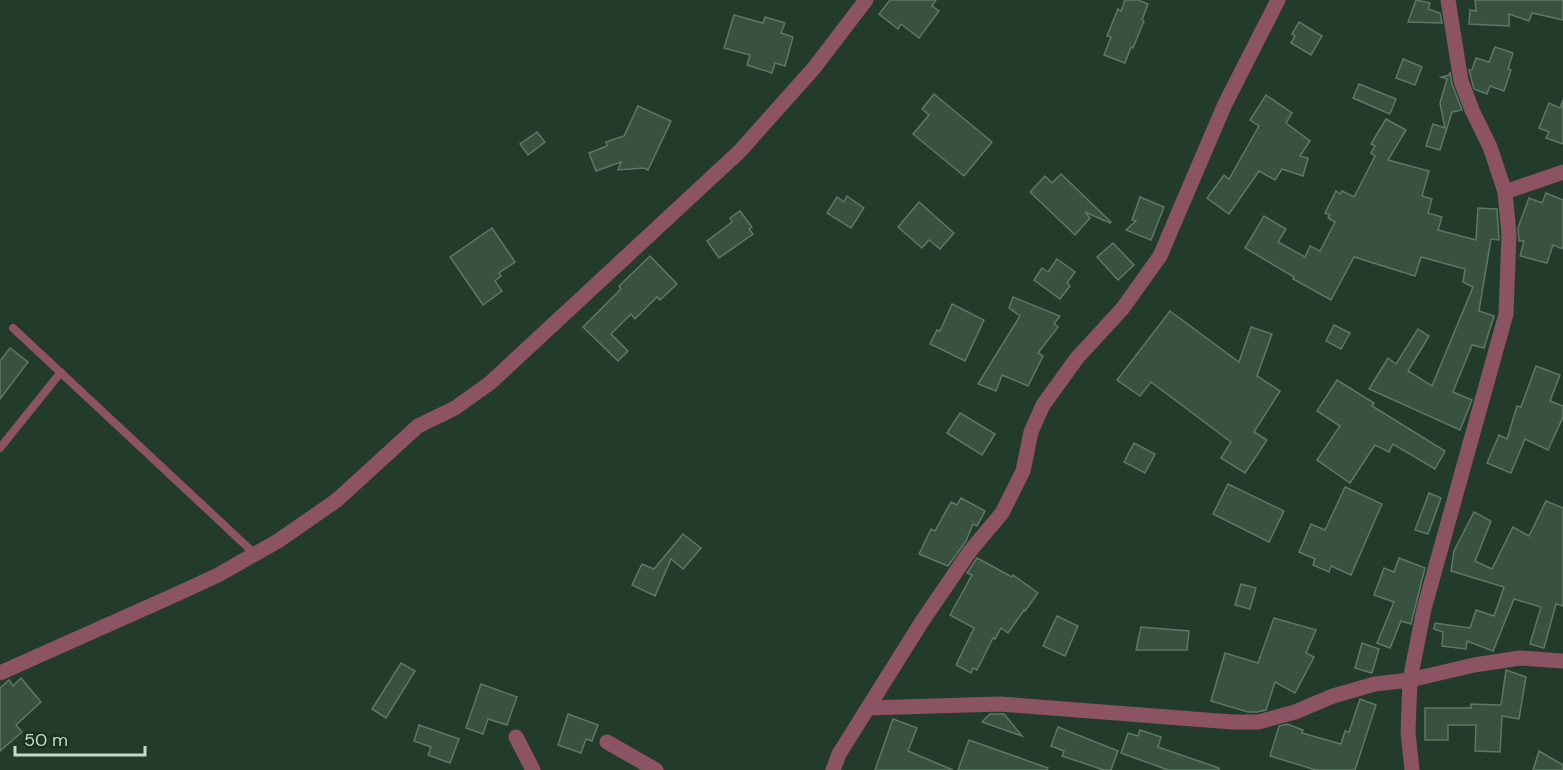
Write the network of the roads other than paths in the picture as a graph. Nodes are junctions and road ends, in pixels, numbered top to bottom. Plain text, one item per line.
1 (866, 0) edge
2 (1278, 0) edge
3 (1448, 0) edge
4 (1563, 172) edge
5 (1504, 192) junction
6 (13, 328) dead end
7 (61, 372) junction
8 (0, 448) edge
9 (255, 554) junction
10 (1563, 661) edge
11 (0, 673) edge
12 (1410, 680) junction
13 (868, 708) junction
14 (516, 737) dead end
15 (607, 742) dead end
16 (533, 770) edge
17 (656, 770) edge
18 (833, 770) edge
19 (1412, 770) edge

1 - 9 street
2 - 13 street
3 - 5 street
4 - 5 street
5 - 12 street
6 - 7 lane
7 - 8 lane
7 - 9 lane
9 - 11 street
10 - 12 street
12 - 13 street
12 - 19 street
13 - 18 street
14 - 16 street
15 - 17 street

